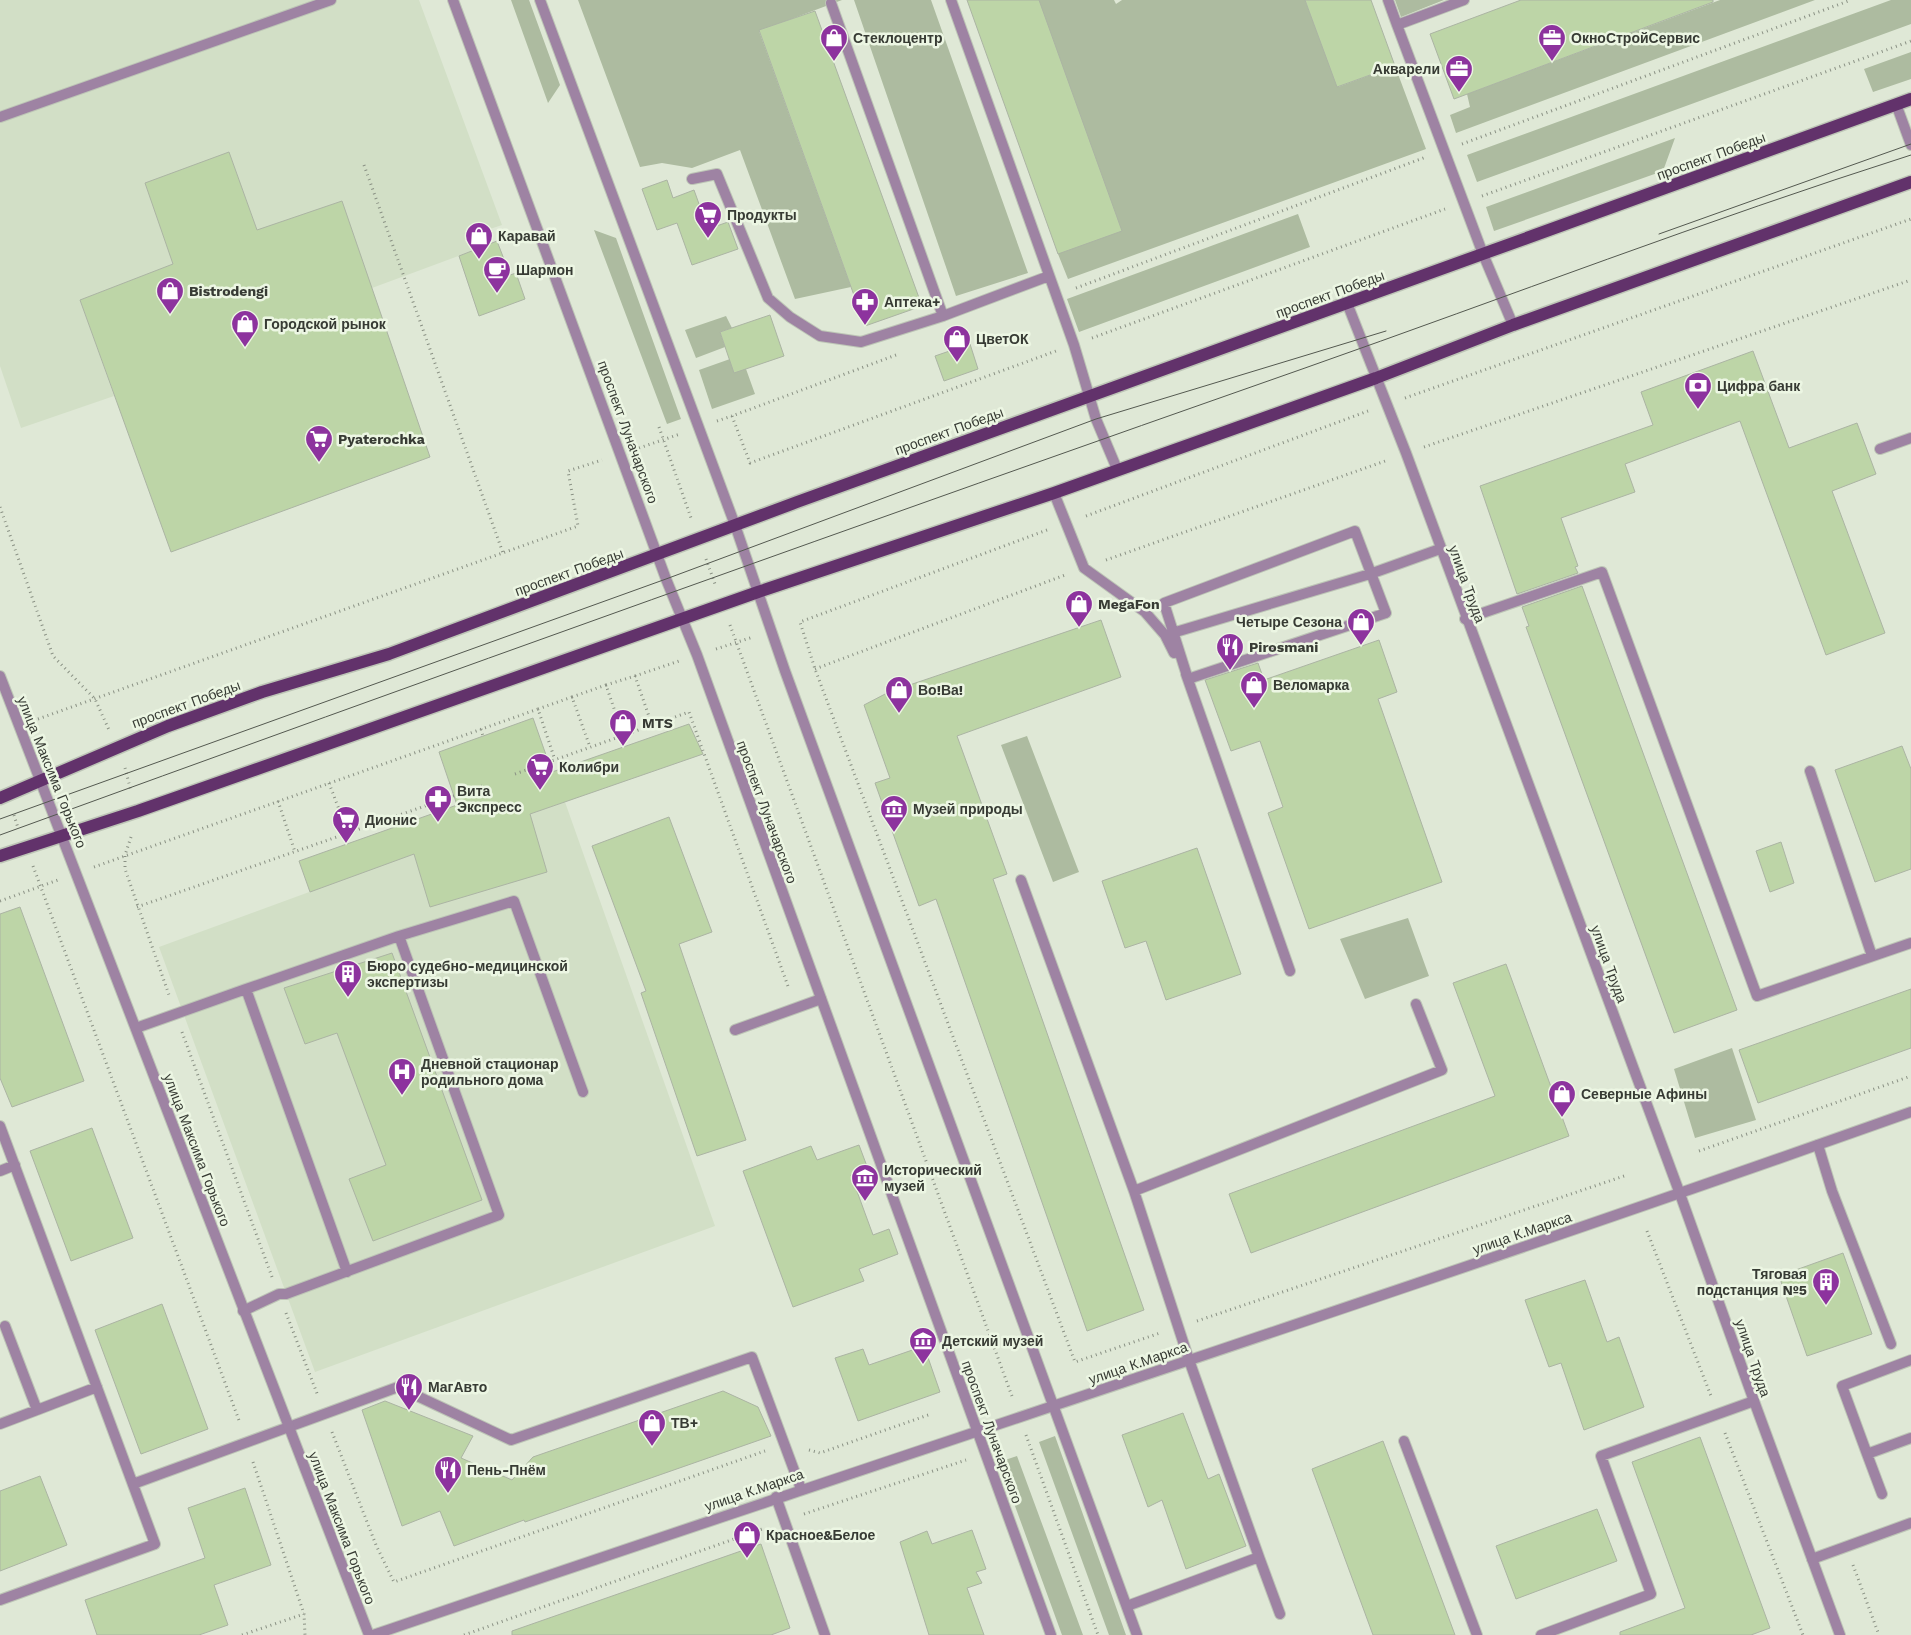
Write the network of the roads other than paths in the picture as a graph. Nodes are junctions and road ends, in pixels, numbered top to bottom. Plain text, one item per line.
1 (332, 0) edge
2 (452, 0) edge
3 (540, 0) edge
4 (950, 0) edge
5 (1388, 0) edge
6 (1464, 0) edge
7 (831, 3) dead end
8 (1397, 25) junction
9 (1911, 99) edge
10 (1896, 104) junction
11 (0, 118) edge
12 (1911, 145) edge
13 (692, 179) dead end
14 (1911, 182) edge
15 (1483, 254) junction
16 (1049, 276) junction
17 (1347, 303) junction
18 (943, 316) junction
19 (1513, 325) junction
20 (1376, 378) junction
21 (1090, 396) junction
22 (1911, 438) edge
23 (1880, 448) dead end
24 (1117, 469) junction
25 (1054, 493) junction
26 (735, 525) junction
27 (1440, 549) junction
28 (659, 555) junction
29 (1370, 574) junction
30 (758, 592) junction
31 (683, 619) junction
32 (1466, 619) junction
33 (1169, 634) junction
34 (0, 676) edge
35 (1188, 678) junction
36 (1810, 771) dead end
37 (41, 782) junction
38 (4, 797) edge
39 (63, 835) junction
40 (0, 856) edge
41 (1022, 880) dead end
42 (399, 936) junction
43 (1911, 943) edge
44 (1872, 956) junction
45 (1290, 971) dead end
46 (246, 989) junction
47 (821, 999) junction
48 (1416, 1004) dead end
49 (136, 1028) junction
50 (735, 1030) dead end
51 (583, 1092) dead end
52 (1911, 1112) edge
53 (0, 1126) edge
54 (1818, 1145) junction
55 (15, 1165) junction
56 (0, 1171) edge
57 (1134, 1191) junction
58 (1680, 1194) junction
59 (347, 1272) junction
60 (243, 1311) junction
61 (5, 1326) dead end
62 (1891, 1344) dead end
63 (1188, 1360) junction
64 (1911, 1360) edge
65 (97, 1387) junction
66 (1754, 1401) junction
67 (1055, 1407) junction
68 (37, 1410) junction
69 (0, 1424) edge
70 (288, 1428) junction
71 (976, 1432) junction
72 (1911, 1438) edge
73 (1404, 1441) dead end
74 (1867, 1454) junction
75 (133, 1484) junction
76 (801, 1489) junction
77 (1882, 1494) dead end
78 (776, 1497) junction
79 (1911, 1523) edge
80 (1258, 1557) junction
81 (1812, 1559) junction
82 (0, 1600) edge
83 (1127, 1606) junction
84 (1280, 1614) dead end
85 (368, 1635) edge
86 (373, 1635) edge
87 (826, 1635) edge
88 (1051, 1635) edge
89 (1137, 1635) edge
90 (1477, 1635) edge
91 (1541, 1635) edge
92 (1840, 1635) edge

1 - 11 street
2 - 28 street, проспект Луначарского
3 - 26 street
4 - 16 street
5 - 8 street
6 - 8 street
7 - 18 street
8 - 15 street
9 - 10 main road, проспект Победы
10 - 12 street
10 - 15 main road, проспект Победы
13 - 18 street
14 - 19 main road
15 - 17 main road, проспект Победы
15 - 19 street
16 - 18 street
16 - 21 street
17 - 20 street, улица Труда
17 - 21 main road, проспект Победы
19 - 20 main road
20 - 24 main road
20 - 27 street, улица Труда
21 - 24 street
21 - 26 main road, проспект Победы
22 - 23 street
24 - 25 main road
25 - 30 main road
25 - 33 street
26 - 28 main road, проспект Победы
26 - 30 street
27 - 29 street
27 - 32 street, улица Труда
28 - 31 street, проспект Луначарского
28 - 37 main road, проспект Победы
29 - 33 street
29 - 33 street
29 - 35 street
30 - 31 main road
30 - 67 street
31 - 39 main road
31 - 47 street, проспект Луначарского
32 - 44 street
32 - 58 street, улица Труда
33 - 35 street
34 - 37 street, улица Максима Горького
35 - 45 street
36 - 44 street
37 - 38 main road, проспект Победы
37 - 39 street, улица Максима Горького
39 - 40 main road
39 - 49 street, улица Максима Горького
41 - 57 street
42 - 46 street
42 - 51 street
42 - 59 street
43 - 44 street
46 - 49 street
46 - 59 street
47 - 50 street
47 - 71 street, проспект Луначарского
48 - 57 street
49 - 60 street, улица Максима Горького
52 - 54 street, улица К.Маркса
53 - 55 street
54 - 58 street, улица К.Маркса
54 - 62 street
55 - 56 street
55 - 65 street
57 - 63 street
58 - 63 street, улица К.Маркса
58 - 66 street, улица Труда
59 - 60 street
60 - 70 street, улица Максима Горького
61 - 68 street
63 - 67 street, улица К.Маркса
63 - 80 street
64 - 74 street
65 - 68 street
65 - 75 street
66 - 81 street, улица Труда
66 - 91 street
67 - 71 street, улица К.Маркса
67 - 83 street
68 - 69 street
70 - 75 street
70 - 76 street
70 - 85 street, улица Максима Горького
71 - 76 street, улица К.Маркса
71 - 88 street, проспект Луначарского
72 - 74 street
73 - 90 street
74 - 77 street
75 - 82 street
76 - 78 street, улица К.Маркса
78 - 86 street, улица К.Маркса
78 - 87 street
79 - 81 street
80 - 83 street
80 - 84 street
81 - 92 street, улица Труда
83 - 89 street

